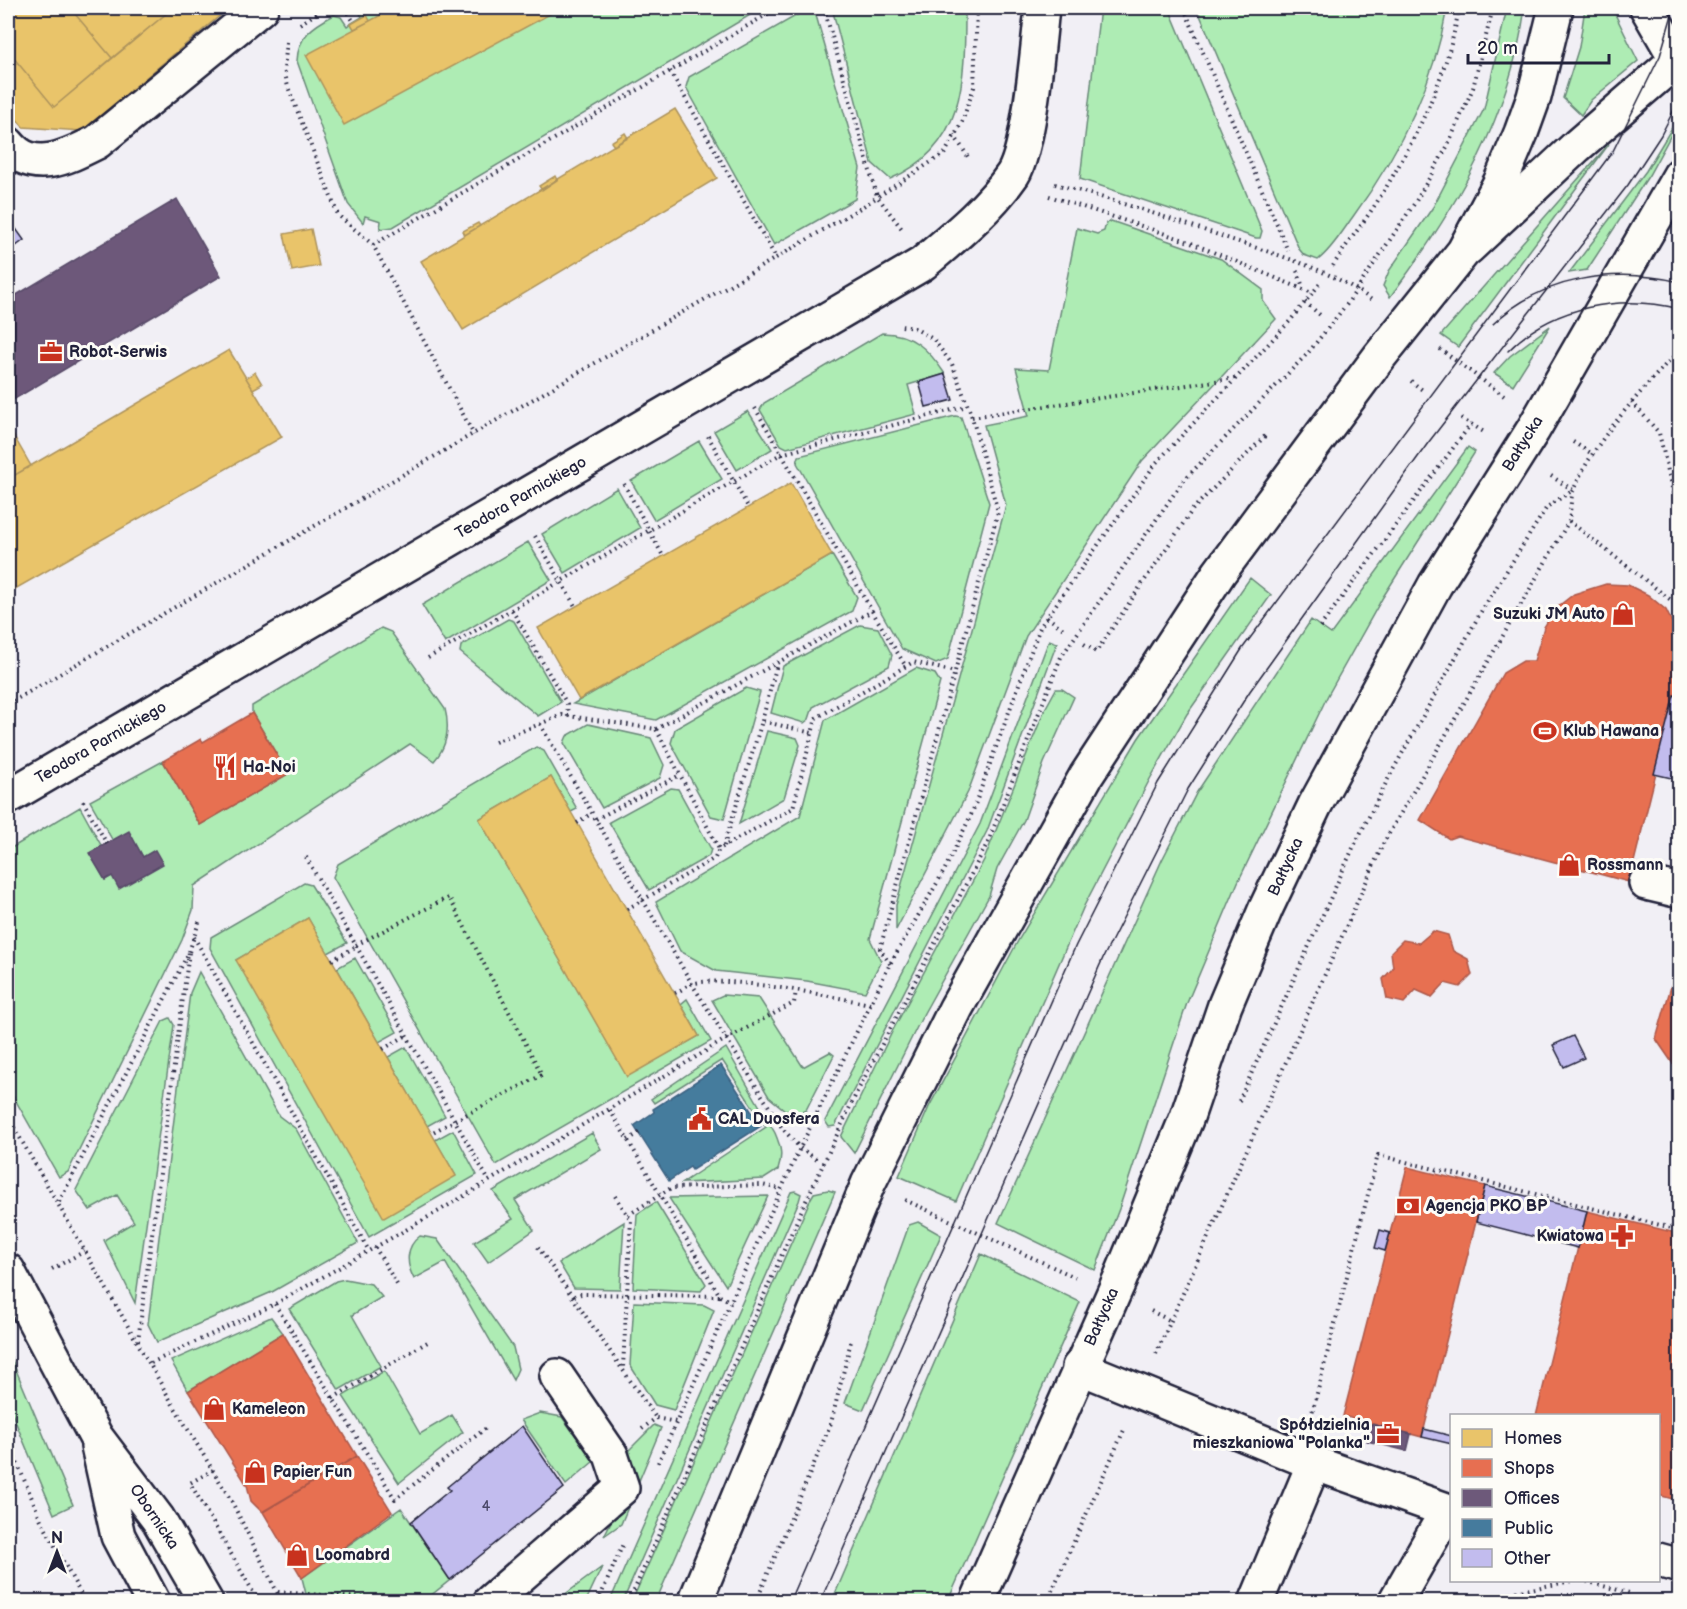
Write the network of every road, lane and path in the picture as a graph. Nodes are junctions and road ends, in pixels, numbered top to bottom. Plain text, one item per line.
1 (261, 8) edge
2 (324, 8) edge
3 (345, 8) edge
4 (778, 8) edge
5 (824, 8) edge
6 (977, 8) edge
7 (1042, 8) edge
8 (1184, 8) edge
9 (1459, 8) edge
10 (1493, 8) edge
11 (1556, 8) edge
12 (1647, 8) edge
13 (354, 22) dead end
14 (292, 32) dead end
15 (288, 40) dead end
16 (1678, 60) edge
17 (670, 71) junction
18 (8, 144) edge
19 (1680, 175) edge
20 (1006, 181) junction
21 (877, 196) junction
22 (374, 245) junction
23 (1288, 251) dead end
24 (1464, 251) junction
25 (776, 258) junction
26 (922, 264) junction
27 (1333, 266) dead end
28 (1297, 271) dead end
29 (1322, 281) dead end
30 (1304, 288) junction
31 (1357, 289) junction
32 (1312, 293) junction
33 (1305, 302) junction
34 (1320, 315) dead end
35 (894, 325) dead end
36 (1680, 349) edge
37 (1450, 358) dead end
38 (1235, 378) junction
39 (750, 400) dead end
40 (1509, 400) dead end
41 (1632, 402) junction
42 (967, 406) junction
43 (972, 417) junction
44 (1461, 418) dead end
45 (1471, 424) junction
46 (703, 427) dead end
47 (1272, 429) dead end
48 (1486, 434) dead end
49 (474, 435) junction
50 (1571, 441) dead end
51 (781, 454) junction
52 (1594, 455) junction
53 (1548, 474) dead end
54 (619, 476) dead end
55 (734, 481) junction
56 (1573, 490) junction
57 (748, 507) dead end
58 (1569, 521) junction
59 (1680, 522) edge
60 (530, 528) dead end
61 (649, 530) junction
62 (663, 556) dead end
63 (561, 581) junction
64 (575, 606) dead end
65 (1680, 607) edge
66 (513, 610) junction
67 (872, 611) junction
68 (1047, 617) junction
69 (1320, 627) dead end
70 (1065, 630) dead end
71 (1084, 644) dead end
72 (428, 658) dead end
73 (778, 663) junction
74 (905, 665) junction
75 (955, 672) junction
76 (8, 704) edge
77 (568, 717) junction
78 (762, 721) junction
79 (540, 724) junction
80 (656, 729) junction
81 (812, 733) junction
82 (495, 742) dead end
83 (680, 775) junction
84 (79, 793) dead end
85 (8, 797) edge
86 (592, 813) junction
87 (596, 819) junction
88 (577, 823) dead end
89 (107, 844) dead end
90 (721, 848) junction
91 (1353, 848) dead end
92 (306, 856) dead end
93 (1646, 883) dead end
94 (1680, 891) edge
95 (643, 900) junction
96 (627, 909) dead end
97 (199, 922) dead end
98 (194, 937) junction
99 (356, 945) junction
100 (189, 952) junction
101 (332, 960) dead end
102 (890, 964) junction
103 (692, 984) junction
104 (796, 991) junction
105 (675, 993) dead end
106 (870, 1004) junction
107 (407, 1035) junction
108 (726, 1039) junction
109 (383, 1049) dead end
110 (610, 1110) junction
111 (8, 1116) edge
112 (455, 1120) junction
113 (431, 1133) dead end
114 (639, 1133) dead end
115 (628, 1140) junction
116 (800, 1148) junction
117 (819, 1161) dead end
118 (489, 1180) junction
119 (868, 1184) junction
120 (780, 1189) junction
121 (660, 1194) junction
122 (615, 1196) dead end
123 (58, 1203) junction
124 (628, 1215) junction
125 (1680, 1230) edge
126 (375, 1247) junction
127 (538, 1247) dead end
128 (85, 1251) junction
129 (369, 1251) junction
130 (51, 1269) dead end
131 (8, 1271) edge
132 (399, 1288) dead end
133 (1113, 1294) junction
134 (627, 1295) junction
135 (574, 1296) junction
136 (720, 1296) junction
137 (731, 1302) junction
138 (275, 1304) junction
139 (1169, 1320) junction
140 (853, 1334) dead end
141 (431, 1340) dead end
142 (137, 1342) junction
143 (151, 1363) junction
144 (1152, 1364) dead end
145 (1080, 1367) junction
146 (623, 1368) junction
147 (557, 1376) dead end
148 (333, 1398) junction
149 (656, 1418) dead end
150 (1311, 1418) dead end
151 (1127, 1423) dead end
152 (486, 1428) dead end
153 (96, 1437) junction
154 (8, 1441) edge
155 (1314, 1463) junction
156 (213, 1470) junction
157 (654, 1473) dead end
158 (1449, 1511) edge
159 (628, 1534) dead end
160 (1660, 1560) edge
161 (1680, 1566) edge
162 (1573, 1582) edge
163 (1583, 1582) edge
164 (277, 1592) junction
165 (1510, 1593) junction
166 (1638, 1596) dead end
167 (85, 1602) edge
168 (153, 1602) edge
169 (206, 1602) edge
170 (259, 1602) edge
171 (282, 1602) edge
172 (429, 1602) edge
173 (490, 1602) edge
174 (598, 1602) edge
175 (629, 1602) edge
176 (695, 1602) edge
177 (756, 1602) edge
178 (977, 1602) edge
179 (1047, 1602) edge
180 (1256, 1602) edge
181 (1395, 1602) edge
182 (1488, 1602) edge
183 (1512, 1602) edge

1 - 18 main road
2 - 14 path
3 - 13 path
4 - 17 path
5 - 21 path
6 - 21 path
7 - 20 main road
8 - 23 path
9 - 27 path
10 - 31 path
11 - 24 main road
12 - 16 main road
15 - 22 path
16 - 24 main road
17 - 22 path
17 - 25 path
19 - 133 main road, Bałtycka
20 - 26 main road, Teodora Parnickiego
20 - 30 path
20 - 31 path
21 - 25 path
21 - 26 path
22 - 49 path
24 - 119 main road
25 - 49 path
26 - 85 main road, Teodora Parnickiego
28 - 30 path
29 - 32 path
30 - 32 path
31 - 175 path
32 - 33 path
33 - 34 path
33 - 38 path
35 - 42 path
36 - 41 path
37 - 40 path
38 - 43 path
38 - 68 path
39 - 51 path
41 - 52 path
41 - 59 path
42 - 43 path
42 - 51 path
43 - 75 path
44 - 45 path
45 - 48 path
45 - 69 path
46 - 55 path
47 - 71 path
49 - 76 path
50 - 52 path
51 - 55 path
51 - 67 path
52 - 56 path
53 - 56 path
54 - 61 path
55 - 57 path
55 - 61 path
56 - 58 path
56 - 91 path
58 - 65 path
58 - 139 path
60 - 63 path
61 - 62 path
61 - 63 path
63 - 64 path
63 - 66 path
66 - 72 path
66 - 77 path
67 - 73 path
67 - 74 path
68 - 70 path
68 - 102 path
73 - 78 path
73 - 80 path
74 - 75 path
74 - 81 path
75 - 102 path
77 - 79 path
77 - 80 path
78 - 81 path
78 - 90 path
79 - 82 path
79 - 86 path
80 - 83 path
81 - 90 path
83 - 87 path
83 - 90 path
84 - 89 path
86 - 87 path
86 - 88 path
87 - 95 path
90 - 95 path
92 - 99 path
93 - 94 main road
95 - 96 path
95 - 103 path
97 - 98 path
98 - 100 path
98 - 129 path
99 - 101 path
99 - 107 path
99 - 112 path
100 - 123 path
100 - 142 path
102 - 106 path
103 - 104 path
103 - 105 path
103 - 108 path
104 - 106 path
104 - 108 path
106 - 116 path
107 - 109 path
107 - 112 path
108 - 110 path
108 - 116 path
110 - 115 path
110 - 118 path
111 - 123 path
112 - 113 path
112 - 118 path
114 - 115 path
115 - 121 path
116 - 117 path
116 - 120 path
118 - 126 path
119 - 133 path
119 - 176 main road
120 - 121 path
120 - 137 path
121 - 124 path
121 - 136 path
122 - 124 path
123 - 128 path
124 - 134 path
125 - 150 path
126 - 129 path
126 - 132 path
127 - 135 path
128 - 130 path
128 - 142 path
129 - 138 path
131 - 153 main road, Obornicka
133 - 139 path
133 - 145 main road, Bałtycka
134 - 135 path
134 - 136 path
134 - 146 path
135 - 146 path
136 - 137 path
137 - 157 path
138 - 143 path
138 - 148 path
139 - 144 path
140 - 177 path
141 - 148 path
142 - 143 path
143 - 156 path
145 - 155 main road
145 - 178 main road, Bałtycka
146 - 149 path
147 - 173 main road
148 - 152 path
151 - 179 path
153 - 168 main road, Obornicka
153 - 169 main road, Obornicka
154 - 167 path
155 - 158 main road
155 - 180 main road
156 - 164 path
156 - 170 path
158 - 181 main road
159 - 174 path
160 - 161 main road
162 - 165 path
163 - 166 path
164 - 171 path
164 - 172 path
165 - 182 path
165 - 183 path

